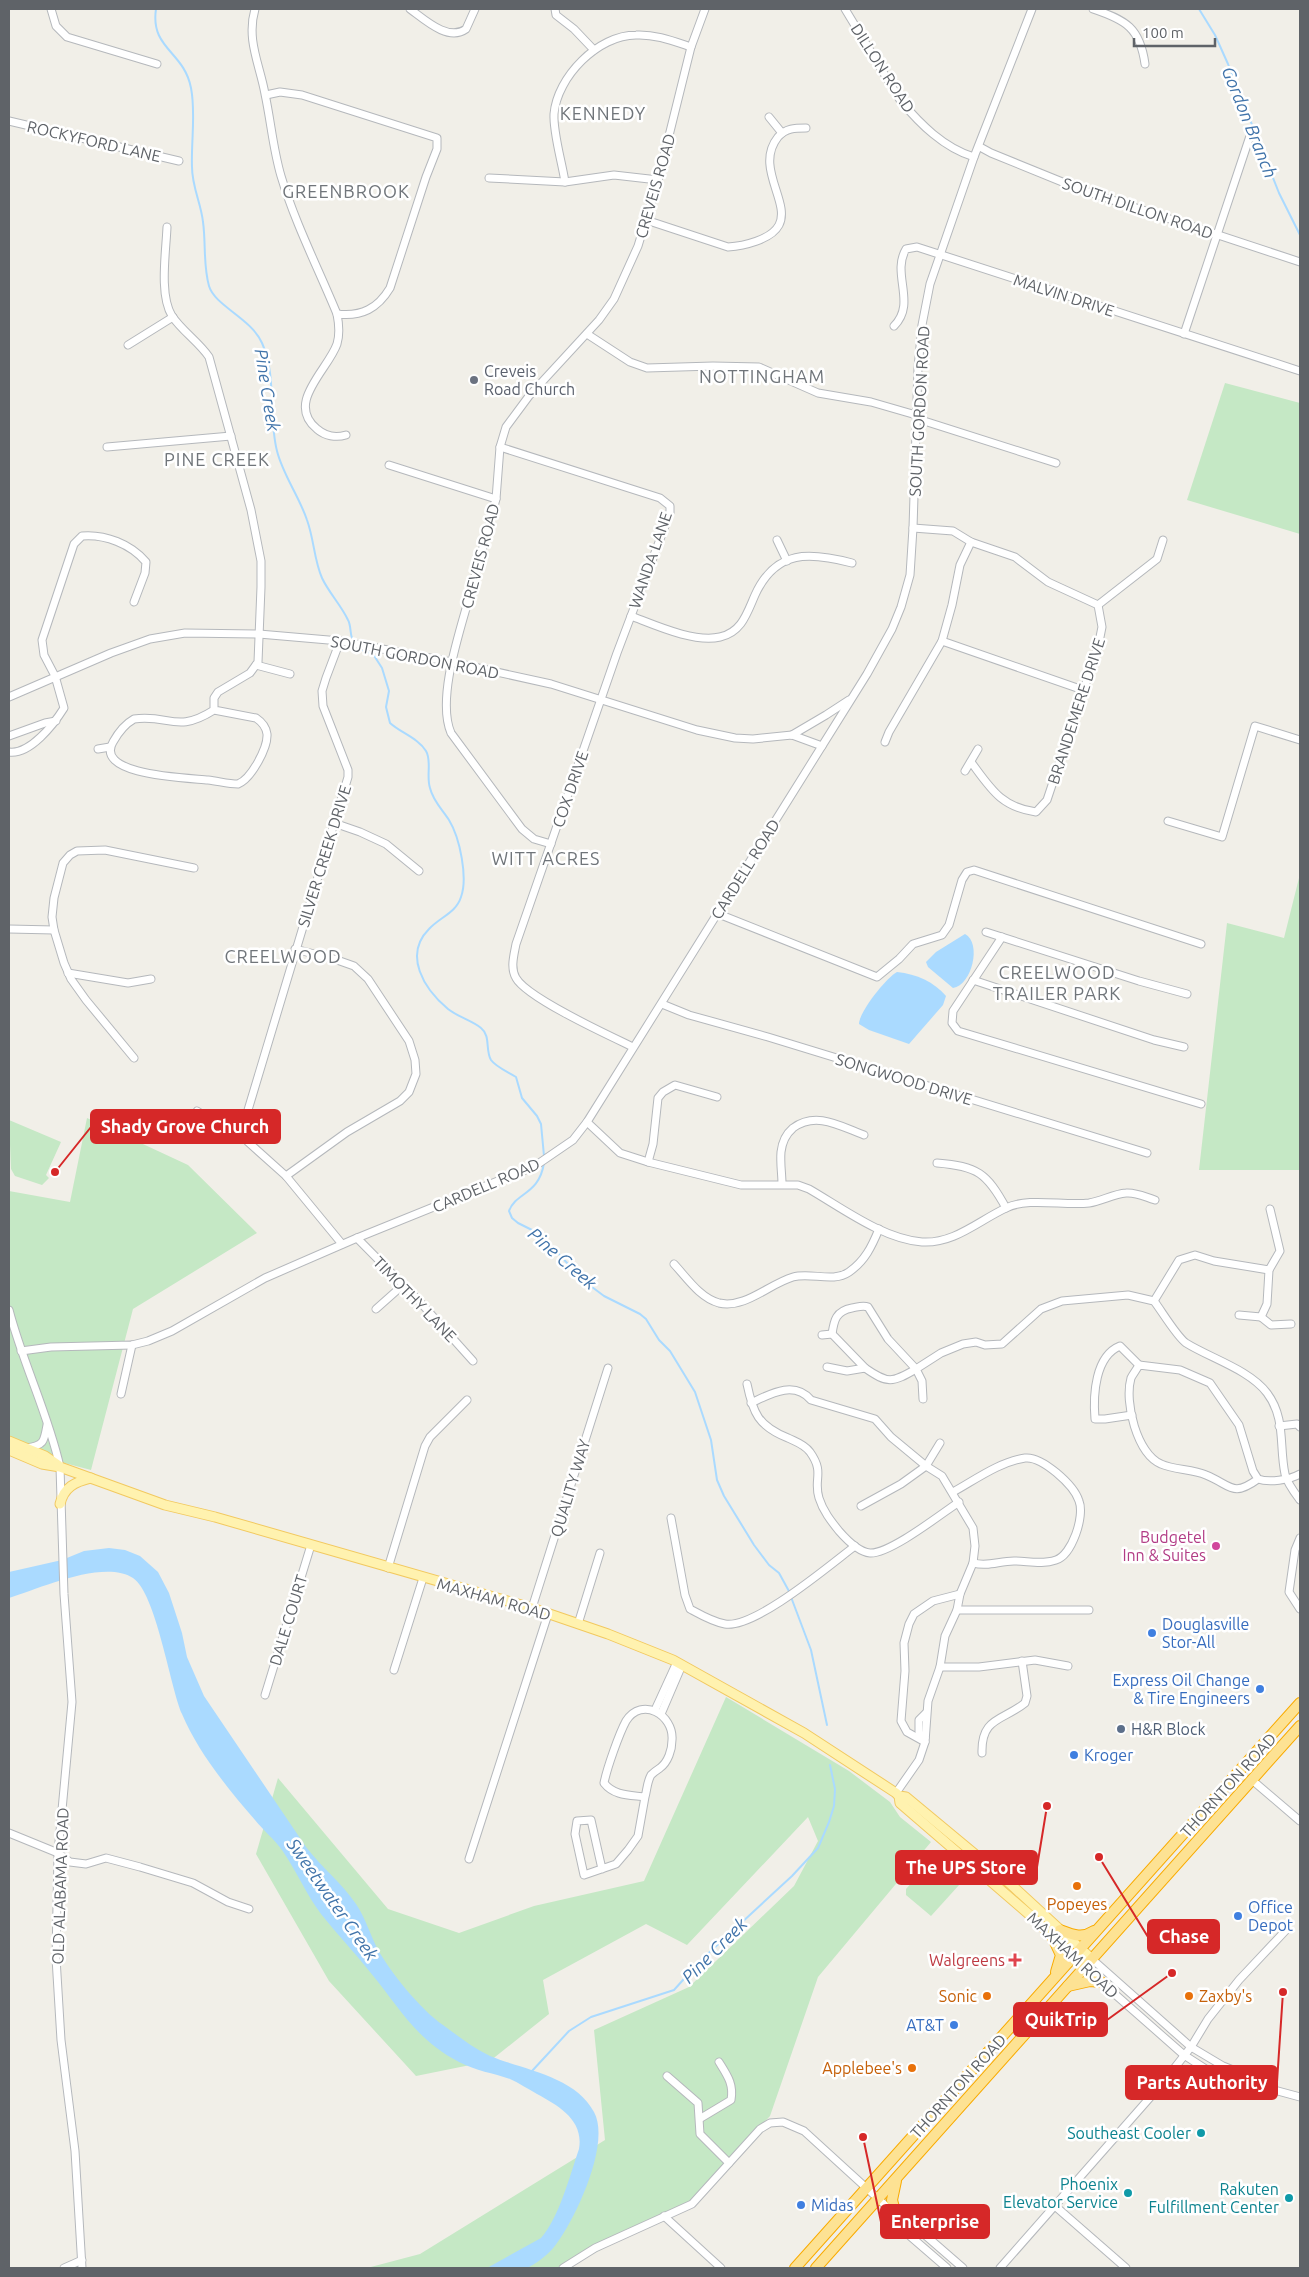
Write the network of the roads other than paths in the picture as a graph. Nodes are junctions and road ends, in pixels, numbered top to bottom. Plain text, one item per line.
1 (51, 9) edge
2 (254, 9) edge
3 (410, 9) edge
4 (475, 9) edge
5 (555, 9) edge
6 (705, 9) edge
7 (845, 9) edge
8 (1032, 9) edge
9 (1093, 9) edge
10 (691, 47) junction
11 (594, 50) junction
12 (157, 64) dead end
13 (1145, 64) dead end
14 (266, 95) junction
15 (769, 117) dead end
16 (9, 121) edge
17 (806, 128) dead end
18 (1252, 130) dead end
19 (782, 133) junction
20 (980, 147) junction
21 (974, 157) junction
22 (179, 161) dead end
23 (489, 178) dead end
24 (658, 180) junction
25 (565, 182) junction
26 (646, 220) junction
27 (167, 227) dead end
28 (1216, 235) junction
29 (939, 254) junction
30 (1300, 262) edge
31 (337, 314) junction
32 (173, 317) junction
33 (894, 326) dead end
34 (587, 334) junction
35 (1184, 334) junction
36 (128, 345) dead end
37 (1300, 371) edge
38 (916, 415) junction
39 (346, 435) dead end
40 (231, 436) junction
41 (500, 446) junction
42 (107, 447) dead end
43 (1056, 463) dead end
44 (389, 465) dead end
45 (496, 499) junction
46 (914, 528) junction
47 (777, 540) dead end
48 (1163, 540) dead end
49 (971, 542) junction
50 (787, 561) junction
51 (852, 563) dead end
52 (134, 602) dead end
53 (1098, 604) junction
54 (631, 616) junction
55 (259, 634) junction
56 (340, 641) junction
57 (942, 641) junction
58 (451, 662) junction
59 (256, 665) junction
60 (290, 674) dead end
61 (55, 676) junction
62 (1083, 690) junction
63 (9, 697) edge
64 (851, 698) junction
65 (602, 699) junction
66 (214, 710) junction
67 (56, 721) junction
68 (792, 735) junction
69 (9, 736) edge
70 (1300, 740) edge
71 (885, 742) dead end
72 (822, 746) junction
73 (110, 747) junction
74 (98, 749) dead end
75 (978, 749) dead end
76 (9, 752) edge
77 (971, 762) junction
78 (965, 771) dead end
79 (1168, 821) dead end
80 (334, 824) junction
81 (551, 844) junction
82 (194, 868) dead end
83 (419, 871) dead end
84 (716, 913) junction
85 (9, 929) edge
86 (54, 930) junction
87 (986, 932) dead end
88 (1002, 937) junction
89 (1201, 944) dead end
90 (295, 949) junction
91 (68, 973) junction
92 (151, 979) dead end
93 (973, 980) junction
94 (1187, 994) dead end
95 (662, 1004) junction
96 (633, 1047) junction
97 (1184, 1047) dead end
98 (134, 1058) dead end
99 (717, 1097) dead end
100 (1201, 1104) dead end
101 (197, 1111) dead end
102 (587, 1122) junction
103 (242, 1130) junction
104 (864, 1135) dead end
105 (1147, 1153) dead end
106 (648, 1162) junction
107 (938, 1163) dead end
108 (286, 1176) junction
109 (782, 1184) junction
110 (1155, 1200) dead end
111 (1006, 1208) junction
112 (1270, 1209) dead end
113 (879, 1229) junction
114 (357, 1238) junction
115 (342, 1244) junction
116 (674, 1264) dead end
117 (1269, 1270) junction
118 (404, 1285) junction
119 (1154, 1300) junction
120 (376, 1309) dead end
121 (9, 1310) edge
122 (1239, 1315) dead end
123 (1261, 1317) junction
124 (1291, 1324) dead end
125 (832, 1334) junction
126 (822, 1335) dead end
127 (132, 1345) junction
128 (21, 1351) junction
129 (473, 1361) dead end
130 (1139, 1365) junction
131 (827, 1367) dead end
132 (608, 1368) dead end
133 (864, 1368) junction
134 (916, 1369) junction
135 (747, 1384) dead end
136 (121, 1394) dead end
137 (923, 1399) dead end
138 (467, 1400) dead end
139 (751, 1403) junction
140 (1132, 1415) junction
141 (48, 1422) junction
142 (1279, 1426) junction
143 (1300, 1427) edge
144 (9, 1441) edge
145 (940, 1443) dead end
146 (27, 1448) junction
147 (9, 1450) edge
148 (926, 1466) junction
149 (60, 1467) junction
150 (1300, 1474) edge
151 (91, 1478) junction
152 (1286, 1478) junction
153 (1258, 1479) junction
154 (953, 1492) junction
155 (1300, 1500) edge
156 (959, 1502) junction
157 (60, 1504) junction
158 (861, 1506) dead end
159 (672, 1518) dead end
160 (1300, 1538) edge
161 (311, 1545) junction
162 (855, 1546) junction
163 (600, 1553) dead end
164 (973, 1564) junction
165 (388, 1568) junction
166 (422, 1578) junction
167 (960, 1594) junction
168 (532, 1608) junction
169 (1300, 1609) edge
170 (957, 1610) junction
171 (1089, 1610) dead end
172 (548, 1614) junction
173 (578, 1624) junction
174 (1022, 1660) junction
175 (680, 1663) junction
176 (1068, 1666) dead end
177 (940, 1667) junction
178 (394, 1670) dead end
179 (266, 1695) dead end
180 (1300, 1704) edge
181 (658, 1712) junction
182 (1300, 1726) edge
183 (925, 1740) junction
184 (982, 1753) dead end
185 (1252, 1780) junction
186 (897, 1794) junction
187 (645, 1798) junction
188 (1300, 1821) edge
189 (9, 1833) edge
190 (956, 1851) junction
191 (58, 1853) junction
192 (469, 1859) dead end
193 (602, 1869) junction
194 (1004, 1878) junction
195 (249, 1909) dead end
196 (1099, 1928) junction
197 (1287, 1929) dead end
198 (1060, 1930) junction
199 (1052, 1936) junction
200 (1077, 1953) junction
201 (1092, 1959) junction
202 (1084, 1967) junction
203 (1052, 1981) junction
204 (1101, 1982) junction
205 (1068, 1986) junction
206 (1191, 2047) junction
207 (1184, 2055) junction
208 (719, 2062) dead end
209 (667, 2076) dead end
210 (1264, 2087) junction
211 (1300, 2096) edge
212 (701, 2118) junction
213 (729, 2163) junction
214 (897, 2178) junction
215 (867, 2189) junction
216 (878, 2199) junction
217 (1055, 2206) junction
218 (896, 2215) junction
219 (664, 2216) junction
220 (905, 2224) junction
221 (82, 2260) junction
222 (64, 2268) edge
223 (82, 2268) edge
224 (563, 2268) edge
225 (721, 2268) edge
226 (795, 2268) edge
227 (816, 2268) edge
228 (947, 2268) edge
229 (963, 2268) edge
230 (1000, 2268) edge
231 (1126, 2268) edge

1 - 12 street
2 - 14 street
3 - 4 street
5 - 11 street
6 - 10 street, CREVEIS ROAD
7 - 21 street, DILLON ROAD
8 - 20 street, SOUTH GORDON ROAD
9 - 13 street
10 - 11 street
10 - 24 street, CREVEIS ROAD
11 - 25 street
14 - 31 street
14 - 31 street
15 - 19 street
16 - 22 street, ROCKYFORD LANE
17 - 19 street
18 - 28 street
19 - 26 street
20 - 21 street, SOUTH GORDON ROAD
20 - 28 street, SOUTH DILLON ROAD
21 - 29 street, SOUTH GORDON ROAD
23 - 25 street
24 - 25 street
24 - 26 street, CREVEIS ROAD
26 - 34 street, CREVEIS ROAD
27 - 32 street
28 - 30 street, SOUTH DILLON ROAD
28 - 35 street
29 - 33 street, MALVIN DRIVE
29 - 35 street, MALVIN DRIVE
29 - 38 street, SOUTH GORDON ROAD
31 - 39 street
32 - 36 street
32 - 40 street
34 - 38 street
34 - 41 street, CREVEIS ROAD
35 - 37 street, MALVIN DRIVE
38 - 43 street
38 - 46 street, SOUTH GORDON ROAD
40 - 42 street
40 - 55 street
41 - 45 street, CREVEIS ROAD
41 - 54 street, WANDA LANE
44 - 45 street
45 - 58 street, CREVEIS ROAD
46 - 49 street
46 - 64 street, SOUTH GORDON ROAD
47 - 50 street
48 - 53 street
49 - 53 street
49 - 57 street
50 - 51 street
50 - 54 street
52 - 61 street
53 - 62 street, BRANDEMERE DRIVE
54 - 65 street, WANDA LANE
55 - 56 street, SOUTH GORDON ROAD
55 - 59 street
55 - 61 street, SOUTH GORDON ROAD
56 - 58 street, SOUTH GORDON ROAD
56 - 80 street, SILVER CREEK DRIVE
57 - 62 street
57 - 71 street
58 - 65 street, SOUTH GORDON ROAD
58 - 81 street, CREVEIS ROAD
59 - 60 street
59 - 66 street
61 - 63 street, SOUTH GORDON ROAD
61 - 67 street
62 - 77 street, BRANDEMERE DRIVE
64 - 68 street
64 - 72 street, CARDELL ROAD
65 - 68 street, SOUTH GORDON ROAD
65 - 81 street, COX DRIVE
66 - 73 street
66 - 73 street
67 - 69 street
67 - 76 street
68 - 72 street, SOUTH GORDON ROAD
70 - 79 street
72 - 84 street, CARDELL ROAD
73 - 74 street
75 - 77 street
77 - 78 street
80 - 83 street
80 - 90 street, SILVER CREEK DRIVE
81 - 96 street, COX DRIVE
82 - 86 street
84 - 89 street
84 - 95 street, CARDELL ROAD
85 - 86 street
86 - 91 street
87 - 88 street
88 - 93 street
88 - 94 street
90 - 103 street, SILVER CREEK DRIVE
90 - 108 street
91 - 92 street
91 - 98 street
93 - 97 street
93 - 100 street
95 - 96 street, CARDELL ROAD
95 - 105 street, SONGWOOD DRIVE
96 - 102 street, CARDELL ROAD
99 - 106 street
101 - 103 street
102 - 106 street
102 - 114 street, CARDELL ROAD
103 - 108 street
104 - 109 street
106 - 109 street
107 - 111 street
108 - 115 street
109 - 113 street
110 - 111 street
111 - 113 street
112 - 117 street
113 - 116 street
114 - 115 street, CARDELL ROAD
114 - 118 street, TIMOTHY LANE
115 - 127 street, CARDELL ROAD
117 - 119 street
117 - 123 street
118 - 120 street
118 - 129 street, TIMOTHY LANE
119 - 134 street
119 - 142 street
121 - 128 street, OLD ALABAMA ROAD
122 - 123 street
123 - 124 street
125 - 126 street
125 - 133 street
125 - 134 street
127 - 128 street, CARDELL ROAD
127 - 136 street
128 - 141 street, OLD ALABAMA ROAD
130 - 140 street
130 - 140 street
130 - 153 street
131 - 133 street
132 - 168 street, QUALITY WAY
133 - 134 street
134 - 137 street
135 - 139 street
138 - 165 street
139 - 148 street
139 - 162 street
140 - 153 street
141 - 146 street
141 - 149 street, OLD ALABAMA ROAD
142 - 143 street
142 - 152 street
144 - 146 main road, MAXHAM ROAD
145 - 148 street
146 - 149 main road, MAXHAM ROAD
147 - 149 main road, MAXHAM ROAD
148 - 154 street
148 - 158 street
149 - 151 main road, MAXHAM ROAD
149 - 157 street, OLD ALABAMA ROAD
150 - 152 street
151 - 157 main road
151 - 161 main road, MAXHAM ROAD
152 - 153 street
152 - 155 street
154 - 156 street
154 - 164 street
156 - 162 street
156 - 164 street
157 - 191 street, OLD ALABAMA ROAD
159 - 162 street
160 - 169 street
161 - 165 main road, MAXHAM ROAD
161 - 179 street, DALE COURT
163 - 173 street
164 - 167 street
165 - 166 main road, MAXHAM ROAD
166 - 168 main road, MAXHAM ROAD
166 - 178 street
167 - 170 street
167 - 183 street
168 - 172 main road, MAXHAM ROAD
170 - 171 street
170 - 177 street
172 - 173 main road, MAXHAM ROAD
172 - 192 street
173 - 175 main road, MAXHAM ROAD
174 - 176 street
174 - 177 street
174 - 184 street
175 - 181 street
175 - 186 main road, MAXHAM ROAD
177 - 183 street
180 - 196 highway, THORNTON ROAD
181 - 187 street
181 - 187 street
182 - 185 highway, THORNTON ROAD
183 - 186 street
185 - 188 street
185 - 201 highway, THORNTON ROAD
186 - 190 main road, MAXHAM ROAD
186 - 194 main road, MAXHAM ROAD
187 - 193 street
189 - 191 street
190 - 194 main road
190 - 199 main road, MAXHAM ROAD
191 - 195 street
191 - 221 street, OLD ALABAMA ROAD
193 - 193 street
194 - 198 main road, MAXHAM ROAD
196 - 198 highway
196 - 200 highway, THORNTON ROAD
197 - 206 street
198 - 200 main road, MAXHAM ROAD
199 - 200 main road, MAXHAM ROAD
199 - 203 highway
200 - 201 main road, MAXHAM ROAD
200 - 202 main road, MAXHAM ROAD
200 - 203 highway, THORNTON ROAD
201 - 202 highway, THORNTON ROAD
201 - 206 street, MAXHAM ROAD
202 - 204 street, MAXHAM ROAD
202 - 205 highway, THORNTON ROAD
203 - 215 highway, THORNTON ROAD
204 - 205 highway
204 - 207 street, MAXHAM ROAD
205 - 214 highway, THORNTON ROAD
206 - 207 street
206 - 210 street, MAXHAM ROAD
207 - 210 street, MAXHAM ROAD
207 - 217 street
208 - 212 street
209 - 212 street
210 - 211 street, MAXHAM ROAD
212 - 213 street
213 - 215 street
213 - 219 street
214 - 216 highway, THORNTON ROAD
214 - 218 highway
215 - 216 street
215 - 226 highway, THORNTON ROAD
216 - 218 street
216 - 227 highway, THORNTON ROAD
217 - 230 street
217 - 231 street
218 - 220 street
219 - 224 street
219 - 225 street
220 - 228 street
220 - 229 street
221 - 222 street
221 - 223 street, OLD ALABAMA ROAD

